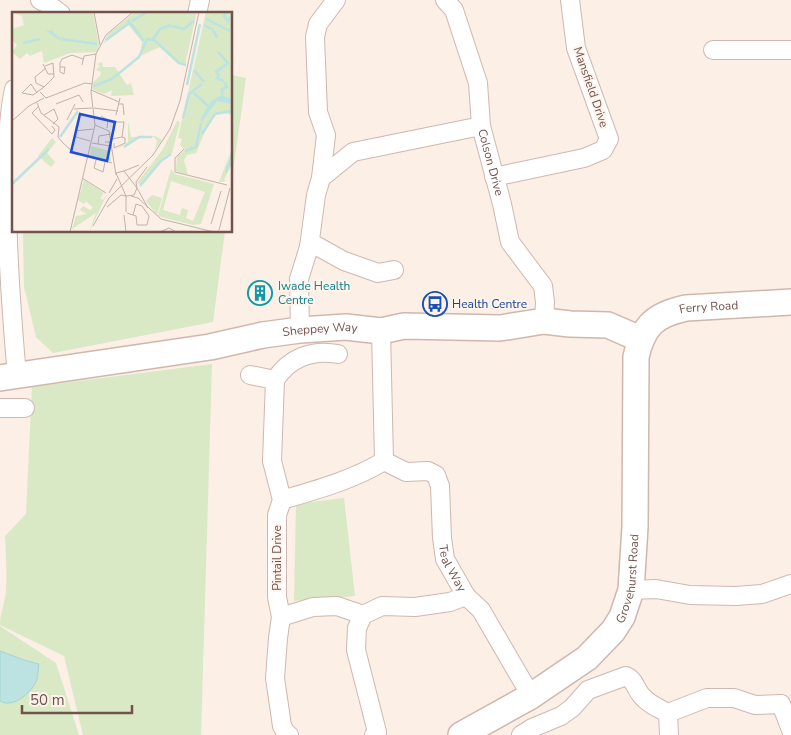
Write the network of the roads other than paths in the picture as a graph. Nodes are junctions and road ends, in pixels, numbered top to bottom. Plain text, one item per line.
1 (336, 0) edge
2 (444, 0) edge
3 (570, 0) edge
4 (713, 50) dead end
5 (791, 50) edge
6 (8, 98) edge
7 (481, 126) junction
8 (326, 135) junction
9 (353, 152) junction
10 (494, 177) junction
11 (321, 178) junction
12 (4, 234) edge
13 (309, 247) junction
14 (394, 270) dead end
15 (791, 302) edge
16 (6, 306) edge
17 (544, 321) junction
18 (300, 330) junction
19 (380, 331) junction
20 (640, 340) junction
21 (338, 354) dead end
22 (250, 376) dead end
23 (9, 377) edge
24 (275, 380) junction
25 (0, 408) edge
26 (25, 408) dead end
27 (384, 461) junction
28 (282, 500) junction
29 (791, 584) edge
30 (631, 590) junction
31 (466, 596) junction
32 (363, 615) junction
33 (281, 617) junction
34 (531, 696) junction
35 (668, 713) junction
36 (791, 730) edge
37 (289, 735) edge
38 (374, 735) edge
39 (461, 735) edge
40 (521, 735) edge
41 (669, 735) edge

1 - 8 street
2 - 7 street, Colson Drive
3 - 10 street, Mansfield Drive
4 - 5 street
6 - 12 street
7 - 9 street
7 - 10 street, Colson Drive
8 - 9 street
8 - 11 street
9 - 11 street
10 - 17 street, Colson Drive
11 - 13 street
12 - 16 street
13 - 14 street
13 - 18 street
15 - 20 street, Ferry Road
16 - 23 street
17 - 19 street, Sheppey Way
17 - 20 street, Sheppey Way
18 - 19 street, Sheppey Way
18 - 23 street, Sheppey Way
19 - 27 street
20 - 30 street, Grovehurst Road
21 - 24 street
22 - 24 street
24 - 28 street, Pintail Drive
25 - 26 street
27 - 28 street
27 - 31 street, Teal Way
28 - 33 street, Pintail Drive
29 - 30 street
30 - 34 street, Grovehurst Road
31 - 32 street
31 - 34 street, Teal Way
32 - 33 street
32 - 38 street
33 - 37 street, Pintail Drive
34 - 39 street, Grovehurst Road
35 - 36 street
35 - 40 street
35 - 41 street

